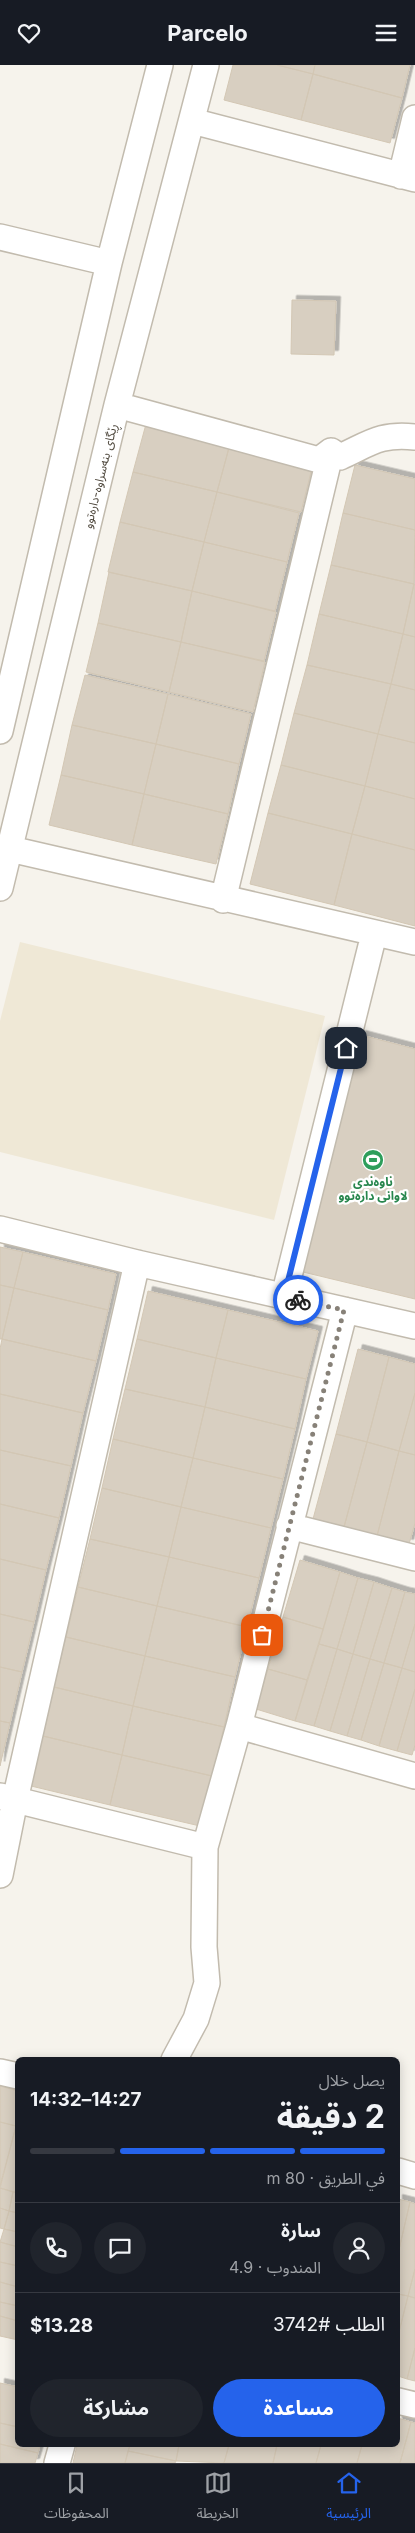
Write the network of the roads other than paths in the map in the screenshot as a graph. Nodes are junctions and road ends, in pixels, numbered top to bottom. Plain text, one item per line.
1 (160, 65) edge
2 (206, 65) edge
3 (415, 118) edge
4 (192, 121) junction
5 (408, 177) edge
6 (0, 237) edge
7 (109, 263) junction
8 (117, 405) junction
9 (415, 437) edge
10 (331, 451) junction
11 (0, 731) edge
12 (8, 820) edge
13 (10, 849) junction
14 (0, 888) edge
15 (223, 899) junction
16 (374, 933) junction
17 (415, 942) edge
18 (0, 1229) edge
19 (137, 1263) junction
20 (284, 1297) junction
21 (344, 1310) junction
22 (415, 1326) edge
23 (290, 1526) junction
24 (415, 1558) edge
25 (239, 1726) junction
26 (415, 1776) edge
27 (7, 1798) edge
28 (205, 1847) junction
29 (0, 1875) edge
30 (176, 2057) edge
31 (0, 2072) edge
32 (15, 2075) edge
33 (400, 2171) edge
34 (415, 2175) edge
35 (400, 2401) edge
36 (415, 2405) edge
37 (61, 2447) edge
38 (57, 2463) edge

1 - 7 street
2 - 4 street, ڕێگای بنەسراوە-دارەتوو
3 - 5 street
4 - 5 street
4 - 8 street, ڕێگای بنەسراوە-دارەتوو
6 - 7 street
7 - 11 street
8 - 10 street
8 - 12 street, ڕێگای بنەسراوە-دارەتوو
9 - 10 street
10 - 15 street
12 - 13 street, ڕێگای بنەسراوە-دارەتوو
13 - 14 street, ڕێگای بنەسراوە-دارەتوو
13 - 15 street
15 - 16 street
16 - 17 street
16 - 20 street
18 - 19 street
19 - 20 street
19 - 27 street
20 - 21 street
21 - 22 street
21 - 23 street
23 - 24 street
23 - 25 street
25 - 26 street
25 - 28 street
27 - 28 street
27 - 29 street
28 - 30 street
31 - 32 street
33 - 34 street
35 - 36 street
37 - 38 street

